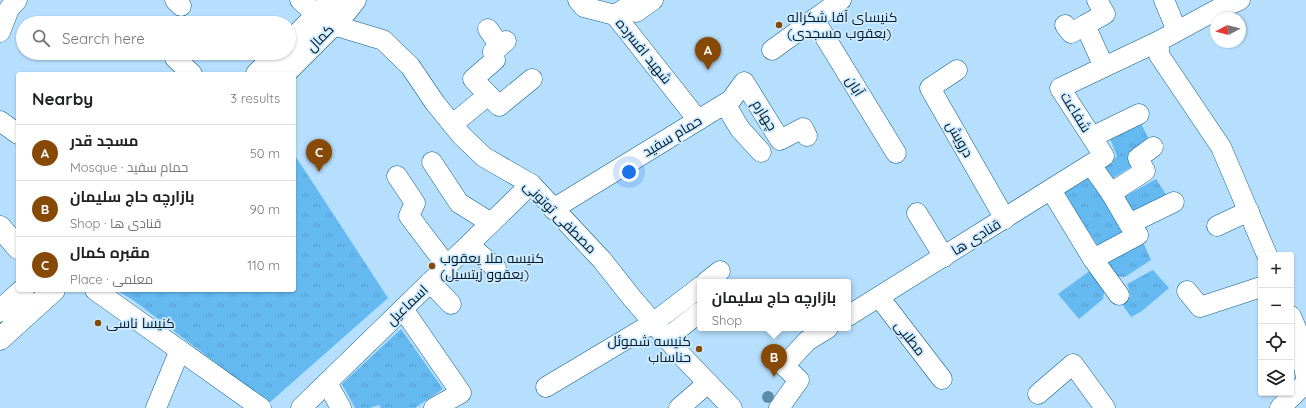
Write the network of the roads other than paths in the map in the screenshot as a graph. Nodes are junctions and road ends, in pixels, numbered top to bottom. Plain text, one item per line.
1 (17, 0) edge
2 (300, 0) edge
3 (355, 0) edge
4 (578, 0) edge
5 (653, 0) edge
6 (841, 0) edge
7 (1097, 0) edge
8 (1164, 0) edge
9 (1240, 0) edge
10 (327, 13) edge
11 (615, 15) junction
12 (814, 19) junction
13 (1065, 25) dead end
14 (1085, 25) junction
15 (488, 29) dead end
16 (1177, 31) junction
17 (0, 32) edge
18 (296, 37) edge
19 (1159, 41) junction
20 (772, 50) dead end
21 (296, 57) edge
22 (177, 60) edge
23 (271, 60) edge
24 (294, 60) edge
25 (1104, 67) junction
26 (957, 70) dead end
27 (190, 72) edge
28 (259, 72) edge
29 (285, 72) edge
30 (532, 79) dead end
31 (744, 82) joint
32 (488, 95) junction
33 (725, 104) junction
34 (1139, 114) dead end
35 (0, 120) edge
36 (698, 120) junction
37 (453, 124) junction
38 (16, 132) edge
39 (807, 136) dead end
40 (1092, 137) junction
41 (1153, 147) dead end
42 (761, 152) dead end
43 (896, 153) dead end
44 (1097, 160) junction
45 (432, 162) dead end
46 (397, 176) dead end
47 (531, 184) junction
48 (1051, 190) junction
49 (1111, 193) junction
50 (1174, 202) dead end
51 (553, 209) junction
52 (1249, 211) junction
53 (917, 213) dead end
54 (1005, 219) junction
55 (491, 223) junction
56 (1129, 224) junction
57 (1218, 226) dead end
58 (0, 227) edge
59 (469, 245) junction
60 (16, 246) edge
61 (1266, 252) edge
62 (944, 257) junction
63 (1093, 259) junction
64 (447, 266) junction
65 (496, 268) dead end
66 (430, 282) junction
67 (1258, 288) edge
68 (697, 289) edge
69 (1188, 291) dead end
70 (21, 292) edge
71 (52, 292) edge
72 (97, 292) edge
73 (1119, 295) dead end
74 (879, 297) junction
75 (451, 304) dead end
76 (403, 309) junction
77 (0, 311) edge
78 (697, 314) edge
79 (851, 314) edge
80 (653, 323) junction
81 (1294, 323) edge
82 (823, 331) edge
83 (667, 338) junction
84 (0, 340) edge
85 (180, 350) junction
86 (1306, 377) edge
87 (942, 379) dead end
88 (327, 382) junction
89 (708, 383) junction
90 (1306, 383) edge
91 (546, 387) dead end
92 (1038, 394) dead end
93 (156, 408) edge
94 (261, 408) edge
95 (301, 408) edge
96 (341, 408) edge
97 (434, 408) edge
98 (679, 408) edge
99 (732, 408) edge
100 (779, 408) edge
101 (1105, 408) edge
102 (1280, 408) edge

1 - 17 street
2 - 10 street
3 - 10 main road, کمال
4 - 11 street, شهید افسرده
5 - 11 street
6 - 12 street
7 - 14 street
8 - 16 street
9 - 16 street, شفاعت
10 - 18 main road, کمال
10 - 21 main road, کمال
10 - 37 street, مصطفی توتونی
11 - 36 street, شهید افسرده
12 - 20 street
12 - 43 street, آبان
13 - 14 street
14 - 25 street
15 - 32 street
16 - 19 street, شفاعت
19 - 25 street, شفاعت
19 - 52 street
22 - 27 street
23 - 28 main road
24 - 29 main road, کمال
25 - 40 street, شفاعت
26 - 54 street, درویش
30 - 32 street
31 - 33 street, حمام سفید
31 - 39 street, چهارم
32 - 37 street
33 - 36 street, حمام سفید
33 - 42 street
34 - 40 street
35 - 38 street
36 - 51 street, حمام سفید
37 - 47 street, مصطفی توتونی
40 - 44 street, شفاعت
41 - 49 street
44 - 48 street, قنادی ها
44 - 49 street, شفاعت
45 - 55 street
46 - 64 street
47 - 51 street, مصطفی توتونی
47 - 55 street, اسماعیل
48 - 54 street, قنادی ها
48 - 63 street
49 - 56 street, شفاعت
50 - 56 street
51 - 80 street, مصطفی توتونی
52 - 57 street
52 - 61 street
53 - 62 street
54 - 62 street, قنادی ها
55 - 59 street, اسماعیل
56 - 63 street, شفاعت
58 - 60 main road
59 - 64 street, اسماعیل
59 - 65 street
62 - 74 street, قنادی ها
63 - 73 street
64 - 66 street, اسماعیل
66 - 75 street
66 - 76 street, اسماعیل
67 - 69 street
68 - 80 street
70 - 77 main road
71 - 84 main road
72 - 85 street
74 - 79 street, قنادی ها
74 - 87 street, مطلبی
76 - 88 street, اسماعیل
76 - 97 street
78 - 83 street
80 - 83 street, مصطفی توتونی
80 - 91 street
81 - 86 street
82 - 100 street
83 - 89 street, مصطفی توتونی
85 - 93 street
85 - 94 street
88 - 95 street, اسماعیل
88 - 96 street
89 - 98 street
89 - 99 street, مصطفی توتونی
90 - 102 street
92 - 101 street

